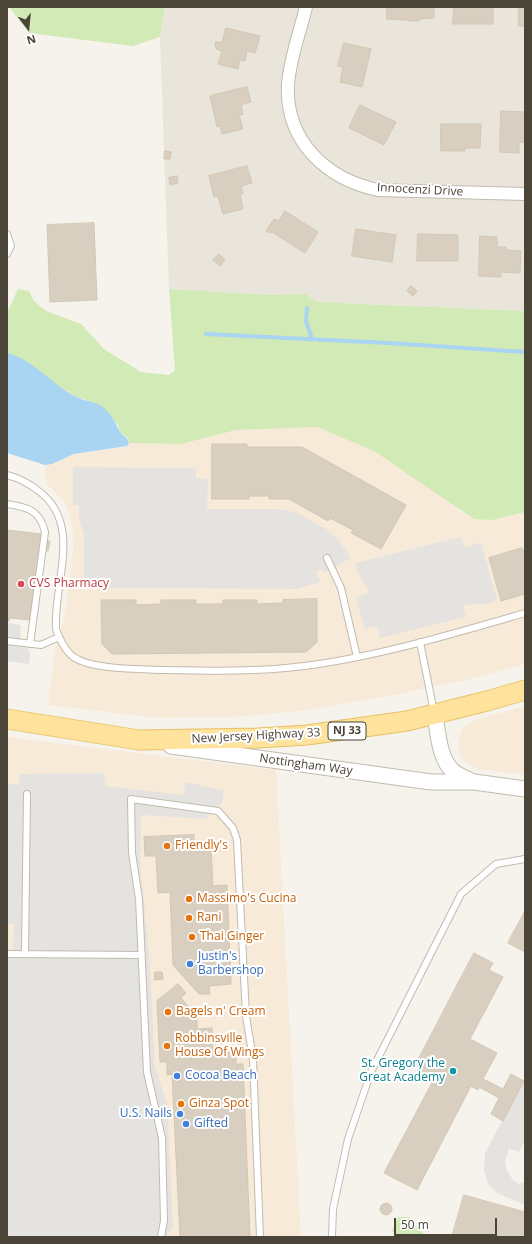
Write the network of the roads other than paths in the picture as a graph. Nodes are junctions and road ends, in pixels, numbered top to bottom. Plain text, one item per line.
1 (306, 7) edge
2 (525, 194) edge
3 (7, 234) edge
4 (7, 254) edge
5 (7, 475) edge
6 (7, 504) edge
7 (327, 558) dead end
8 (525, 613) edge
9 (59, 637) junction
10 (7, 641) edge
11 (420, 642) junction
12 (30, 644) junction
13 (357, 656) junction
14 (525, 690) edge
15 (435, 715) junction
16 (7, 719) edge
17 (139, 740) junction
18 (474, 782) junction
19 (525, 789) edge
20 (27, 794) dead end
21 (525, 859) edge
22 (7, 954) edge
23 (25, 954) junction
24 (142, 955) junction
25 (161, 1237) edge
26 (260, 1237) edge
27 (332, 1237) edge

1 - 2 street, Innocenzi Drive
3 - 4 lane
5 - 9 lane
6 - 12 lane
7 - 13 lane
8 - 11 lane
9 - 12 lane
9 - 13 lane
10 - 12 lane
11 - 13 lane
11 - 15 lane
14 - 15 main road, New Jersey Highway 33 / NJ 33
15 - 17 main road, New Jersey Highway 33 / NJ 33
15 - 18 street, Nottingham Way
16 - 17 main road, New Jersey Highway 33 / NJ 33
17 - 18 street, Nottingham Way
18 - 19 street, Nottingham Way
20 - 23 lane
21 - 27 lane
22 - 23 lane
23 - 24 lane
24 - 25 lane
24 - 26 lane

